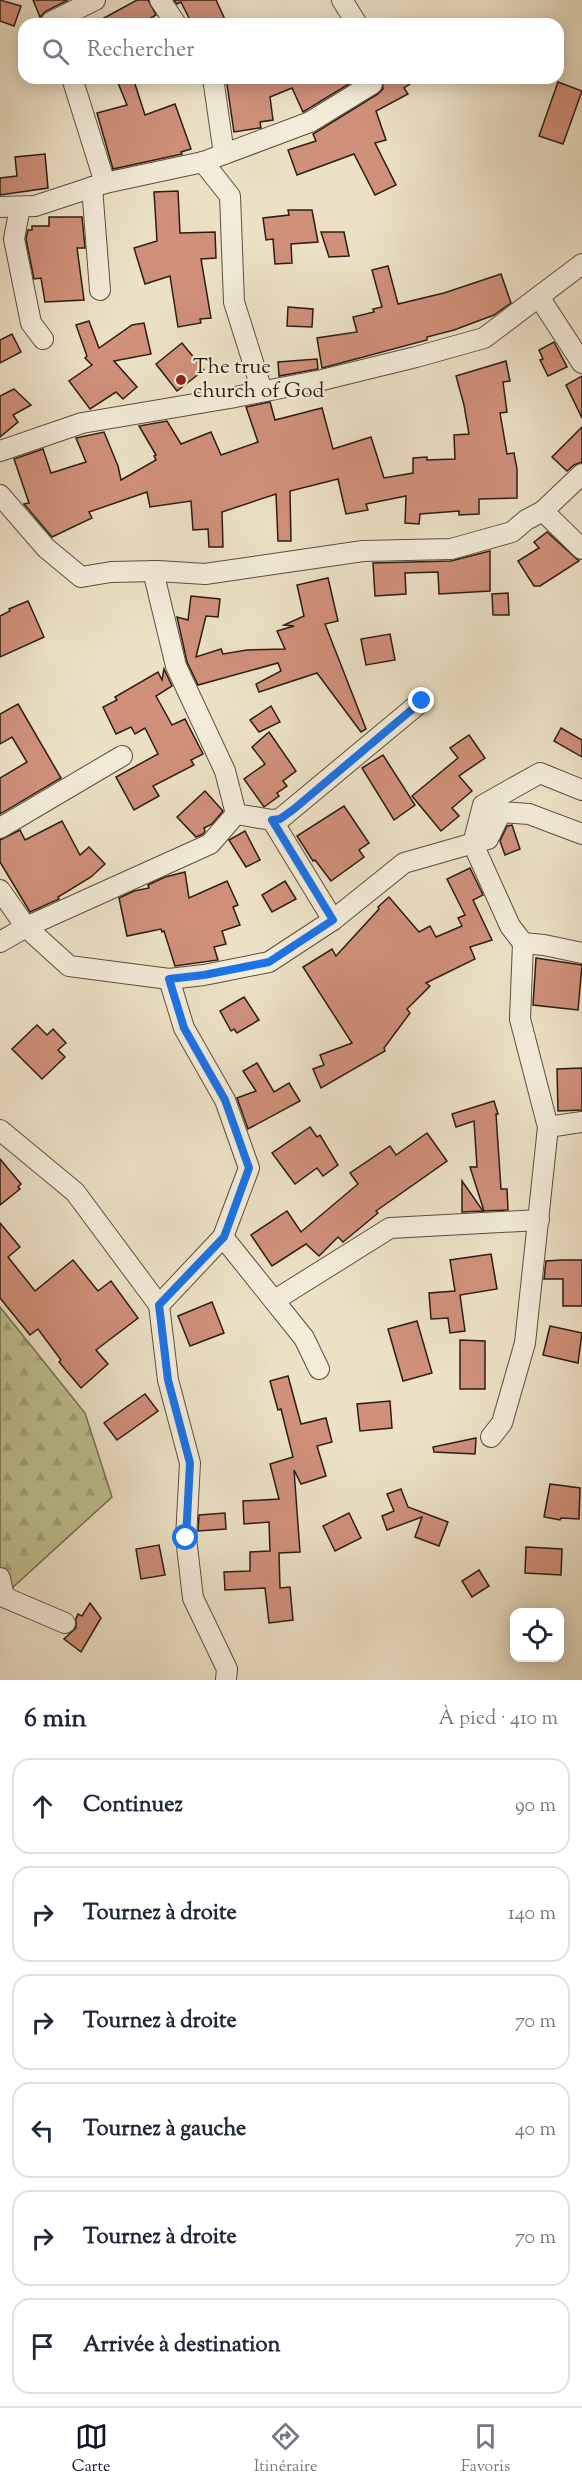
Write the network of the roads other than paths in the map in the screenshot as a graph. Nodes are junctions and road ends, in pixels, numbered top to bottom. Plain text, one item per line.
1 (95, 0) edge
2 (160, 0) edge
3 (342, 0) edge
4 (59, 18) edge
5 (172, 18) edge
6 (353, 18) edge
7 (74, 84) edge
8 (214, 84) edge
9 (372, 84) dead end
10 (224, 154) junction
11 (203, 162) junction
12 (99, 185) junction
13 (0, 207) edge
14 (20, 207) junction
15 (582, 264) edge
16 (100, 290) dead end
17 (539, 297) junction
18 (43, 339) dead end
19 (582, 363) edge
20 (262, 391) junction
21 (0, 451) edge
22 (582, 474) edge
23 (0, 495) edge
24 (543, 511) junction
25 (582, 549) edge
26 (153, 571) junction
27 (422, 701) dead end
28 (122, 756) dead end
29 (582, 790) edge
30 (236, 814) junction
31 (272, 820) junction
32 (0, 828) edge
33 (582, 834) edge
34 (473, 844) junction
35 (0, 890) edge
36 (333, 920) junction
37 (26, 927) junction
38 (0, 942) edge
39 (523, 943) junction
40 (582, 953) edge
41 (169, 979) junction
42 (582, 1122) edge
43 (548, 1126) junction
44 (0, 1130) edge
45 (539, 1220) junction
46 (224, 1237) junction
47 (274, 1300) junction
48 (159, 1305) junction
49 (319, 1369) dead end
50 (491, 1437) dead end
51 (0, 1578) edge
52 (65, 1623) dead end
53 (226, 1680) edge

1 - 4 street
2 - 5 street
3 - 6 street
7 - 12 street
8 - 10 street
9 - 10 street
10 - 11 street
11 - 12 street
11 - 20 street
12 - 14 street
12 - 16 street
13 - 14 street
14 - 18 street
15 - 17 street
17 - 19 street
17 - 20 street
20 - 21 street
22 - 24 street
23 - 26 street
24 - 25 street
24 - 26 street
26 - 30 street
27 - 31 street
28 - 32 street
29 - 34 street
30 - 31 street
30 - 37 street
31 - 36 street
33 - 34 street
34 - 36 street
34 - 39 street
35 - 37 street
36 - 41 street
37 - 38 street
37 - 41 street
39 - 40 street
39 - 43 street
41 - 46 street
42 - 43 street
43 - 45 street
44 - 48 street
45 - 47 street
45 - 50 street
46 - 47 street
46 - 48 street
47 - 49 street
48 - 53 street
51 - 52 street

